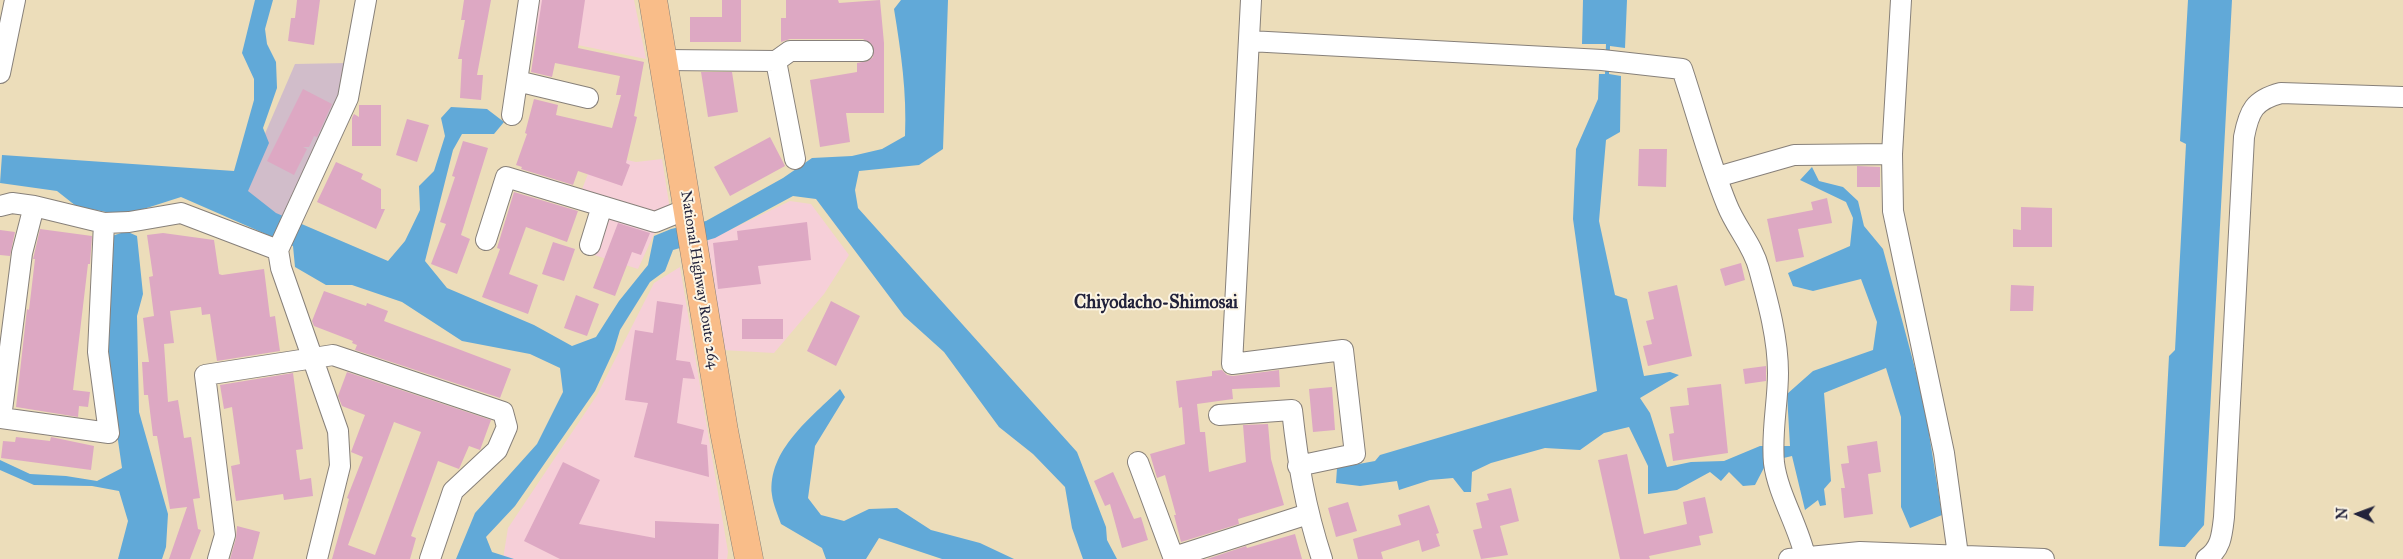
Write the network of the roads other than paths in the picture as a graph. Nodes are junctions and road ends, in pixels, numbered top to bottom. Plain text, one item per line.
1 (15, 0) edge
2 (366, 0) edge
3 (529, 0) edge
4 (653, 0) edge
5 (1251, 0) edge
6 (1901, 0) edge
7 (1249, 42) junction
8 (863, 51) dead end
9 (664, 60) junction
10 (776, 61) junction
11 (0, 73) edge
12 (517, 82) junction
13 (2403, 97) edge
14 (588, 98) dead end
15 (512, 115) dead end
16 (1892, 154) junction
17 (795, 159) dead end
18 (1717, 177) junction
19 (0, 206) edge
20 (34, 206) junction
21 (602, 206) junction
22 (688, 214) junction
23 (117, 223) junction
24 (486, 240) dead end
25 (590, 245) dead end
26 (280, 247) junction
27 (314, 359) junction
28 (1218, 415) dead end
29 (1138, 462) dead end
30 (1298, 466) junction
31 (1308, 514) junction
32 (1958, 555) junction
33 (1174, 558) edge
34 (1797, 558) edge
35 (218, 559) edge
36 (317, 559) edge
37 (430, 559) edge
38 (750, 559) edge
39 (1322, 559) edge
40 (2044, 559) edge
41 (2206, 559) edge

1 - 11 street
2 - 26 street
3 - 12 street
4 - 9 highway, National Highway Route 264
5 - 7 street
6 - 16 street
7 - 18 street
7 - 30 street
8 - 10 street
9 - 10 street
9 - 22 highway, National Highway Route 264
10 - 17 street
12 - 14 street
12 - 15 street
13 - 41 street
16 - 18 street
16 - 32 street
18 - 34 street
19 - 20 street
20 - 23 street
20 - 23 street
21 - 22 street
21 - 24 street
21 - 25 street
22 - 38 highway, National Highway Route 264
23 - 26 street
26 - 27 street
27 - 35 street
27 - 36 street
27 - 37 street
28 - 30 street
29 - 33 street
30 - 31 street
31 - 33 street
31 - 39 street
32 - 34 street
32 - 40 street

